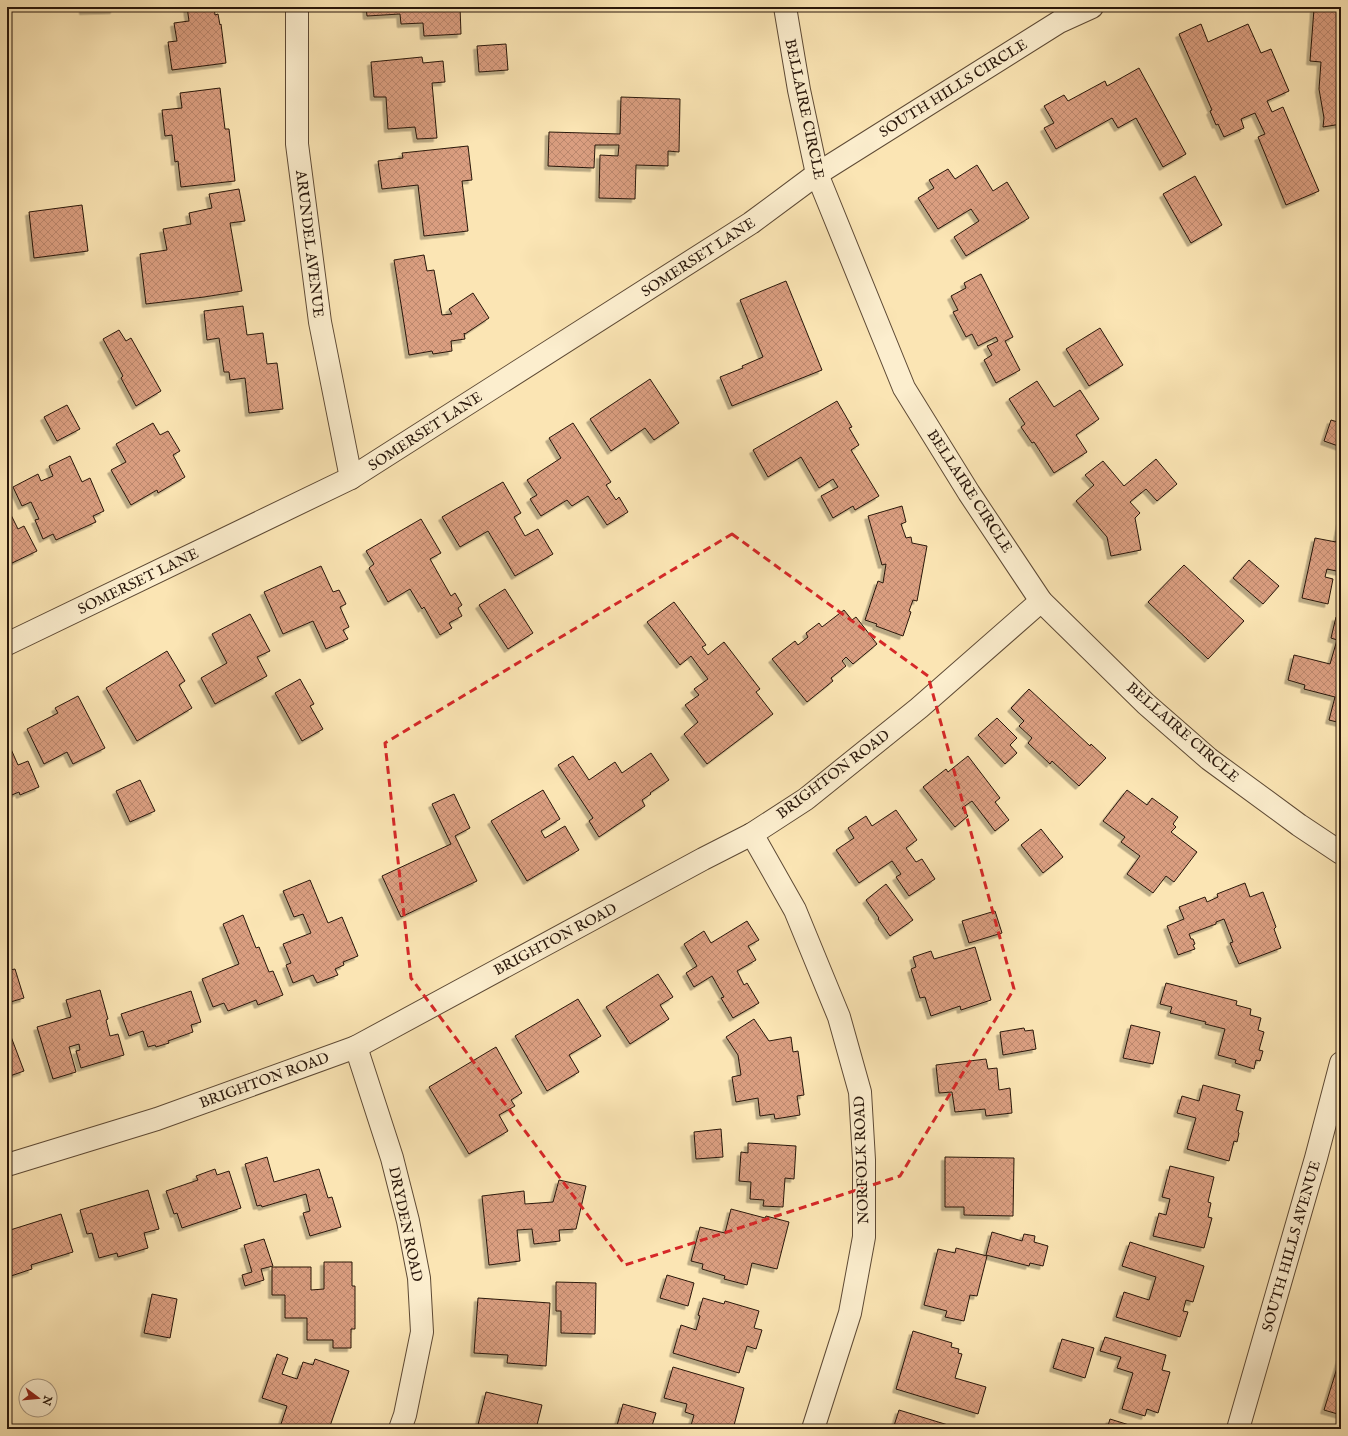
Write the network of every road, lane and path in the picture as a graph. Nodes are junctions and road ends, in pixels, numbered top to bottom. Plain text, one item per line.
1 (297, 7) edge
2 (785, 7) edge
3 (1092, 7) edge
4 (817, 174) junction
5 (351, 478) junction
6 (1041, 601) junction
7 (7, 644) edge
8 (752, 834) junction
9 (1341, 853) edge
10 (356, 1047) junction
11 (1341, 1063) edge
12 (7, 1165) edge
13 (400, 1429) edge
14 (812, 1429) edge
15 (1238, 1429) edge

1 - 5 street, ARUNDEL AVENUE
2 - 4 street, BELLAIRE CIRCLE
3 - 4 street, SOUTH HILLS CIRCLE
4 - 5 street, SOMERSET LANE
4 - 6 street, BELLAIRE CIRCLE
5 - 7 street, SOMERSET LANE
6 - 8 street, BRIGHTON ROAD
6 - 9 street, BELLAIRE CIRCLE
8 - 10 street, BRIGHTON ROAD
8 - 14 street, NORFOLK ROAD
10 - 12 street, BRIGHTON ROAD
10 - 13 street, DRYDEN ROAD
11 - 15 street, SOUTH HILLS AVENUE

